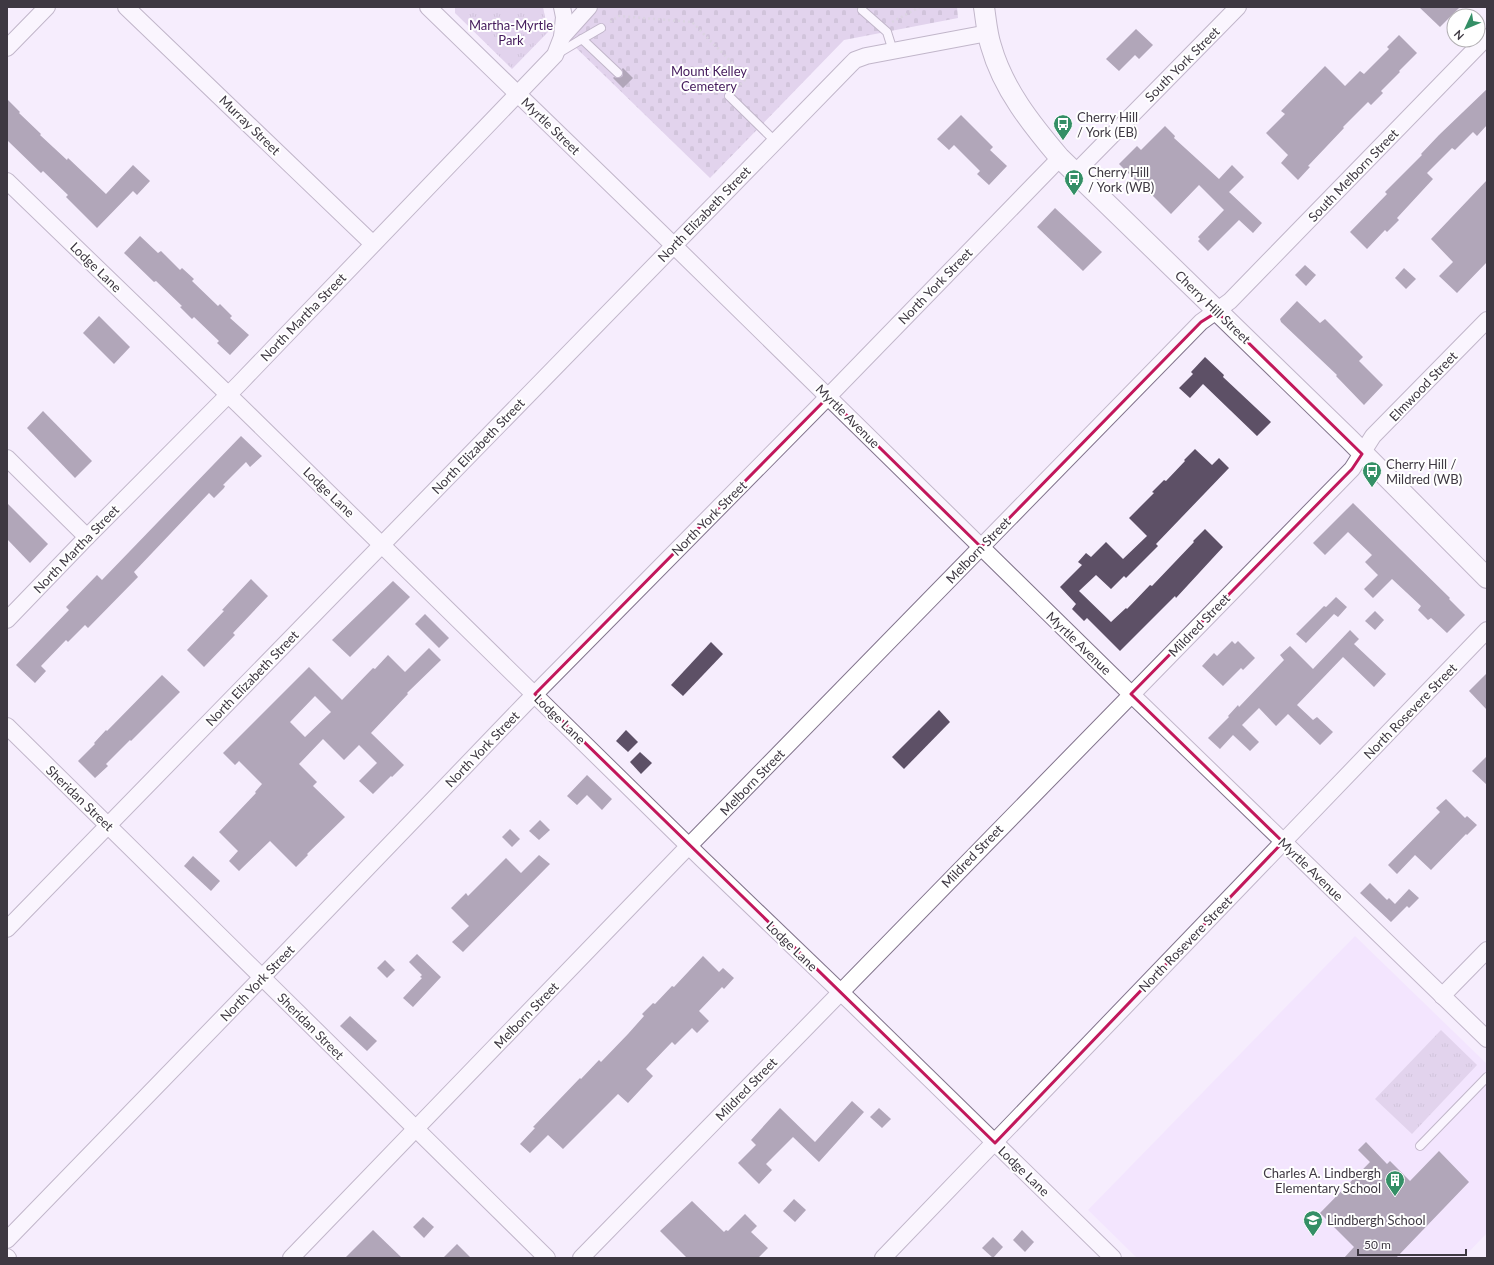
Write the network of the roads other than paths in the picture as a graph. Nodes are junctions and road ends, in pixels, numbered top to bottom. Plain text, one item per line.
1 (47, 7) edge
2 (126, 7) edge
3 (428, 7) edge
4 (562, 7) edge
5 (589, 7) edge
6 (984, 7) edge
7 (1238, 7) edge
8 (862, 10) dead end
9 (601, 28) road end
10 (988, 33) junction
11 (562, 37) junction
12 (1487, 37) edge
13 (582, 39) junction
14 (7, 48) edge
15 (893, 51) junction
16 (555, 55) junction
17 (618, 73) dead end
18 (518, 94) junction
19 (729, 96) road end
20 (775, 141) junction
21 (1060, 158) junction
22 (1075, 173) junction
23 (7, 181) edge
24 (373, 244) junction
25 (673, 245) junction
26 (1217, 312) junction
27 (1487, 320) edge
28 (228, 394) junction
29 (828, 397) junction
30 (1362, 454) junction
31 (7, 458) edge
32 (87, 537) junction
33 (382, 545) junction
34 (981, 547) junction
35 (1487, 578) edge
36 (7, 620) edge
37 (1487, 630) edge
38 (535, 694) junction
39 (1131, 694) junction
40 (7, 726) edge
41 (108, 825) junction
42 (1283, 842) junction
43 (689, 846) junction
44 (7, 929) edge
45 (1487, 950) edge
46 (262, 977) junction
47 (840, 992) junction
48 (1442, 996) junction
49 (1487, 1039) edge
50 (1487, 1077) edge
51 (416, 1129) junction
52 (995, 1143) junction
53 (1420, 1146) dead end
54 (7, 1240) edge
55 (291, 1258) edge
56 (546, 1258) edge
57 (581, 1258) edge
58 (883, 1258) edge
59 (1113, 1258) edge

1 - 14 street
2 - 24 street, Murray Street
3 - 18 street, Myrtle Street
4 - 11 street
5 - 11 street, North Martha Street
6 - 10 street, Cherry Hill Street
7 - 22 street, South York Street
8 - 15 lane
9 - 13 lane
10 - 15 street, North Elizabeth Street
10 - 21 street, Cherry Hill Street
11 - 16 street, North Martha Street
12 - 26 street, South Melborn Street
13 - 16 lane
13 - 17 lane
15 - 20 street, North Elizabeth Street
16 - 18 street, North Martha Street
18 - 24 street, North Martha Street
18 - 25 street, Myrtle Street
19 - 20 lane
20 - 25 street, North Elizabeth Street
21 - 22 street, Cherry Hill Street
21 - 29 street, North York Street
22 - 26 street, Cherry Hill Street
23 - 28 street, Lodge Lane
24 - 28 street, North Martha Street
25 - 29 street, Myrtle Avenue
25 - 33 street, North Elizabeth Street
26 - 30 street, Cherry Hill Street
26 - 34 street, Melborn Street
27 - 30 street, Elmwood Street
28 - 32 street, North Martha Street
28 - 33 street, Lodge Lane
29 - 34 street, Myrtle Avenue
29 - 38 street, North York Street
30 - 35 street, Cherry Hill Street
30 - 39 street, Mildred Street
31 - 32 street
32 - 36 street, North Martha Street
33 - 38 street, Lodge Lane
33 - 41 street, North Elizabeth Street
34 - 39 street, Myrtle Avenue
34 - 43 street, Melborn Street
37 - 42 street, North Rosevere Street
38 - 43 street, Lodge Lane
38 - 46 street, North York Street
39 - 42 street, Myrtle Avenue
39 - 47 street, Mildred Street
40 - 41 street, Sheridan Street
41 - 44 street, North Elizabeth Street
41 - 46 street, Sheridan Street
42 - 48 street, Myrtle Avenue
42 - 52 street, North Rosevere Street
43 - 47 street, Lodge Lane
43 - 51 street, Melborn Street
45 - 48 street
46 - 51 street, Sheridan Street
46 - 54 street, North York Street
47 - 52 street, Lodge Lane
47 - 57 street, Mildred Street
48 - 49 street, Myrtle Avenue
50 - 53 lane
51 - 55 street, Melborn Street
51 - 56 street, Sheridan Street
52 - 58 street, North Rosevere Street
52 - 59 street, Lodge Lane

